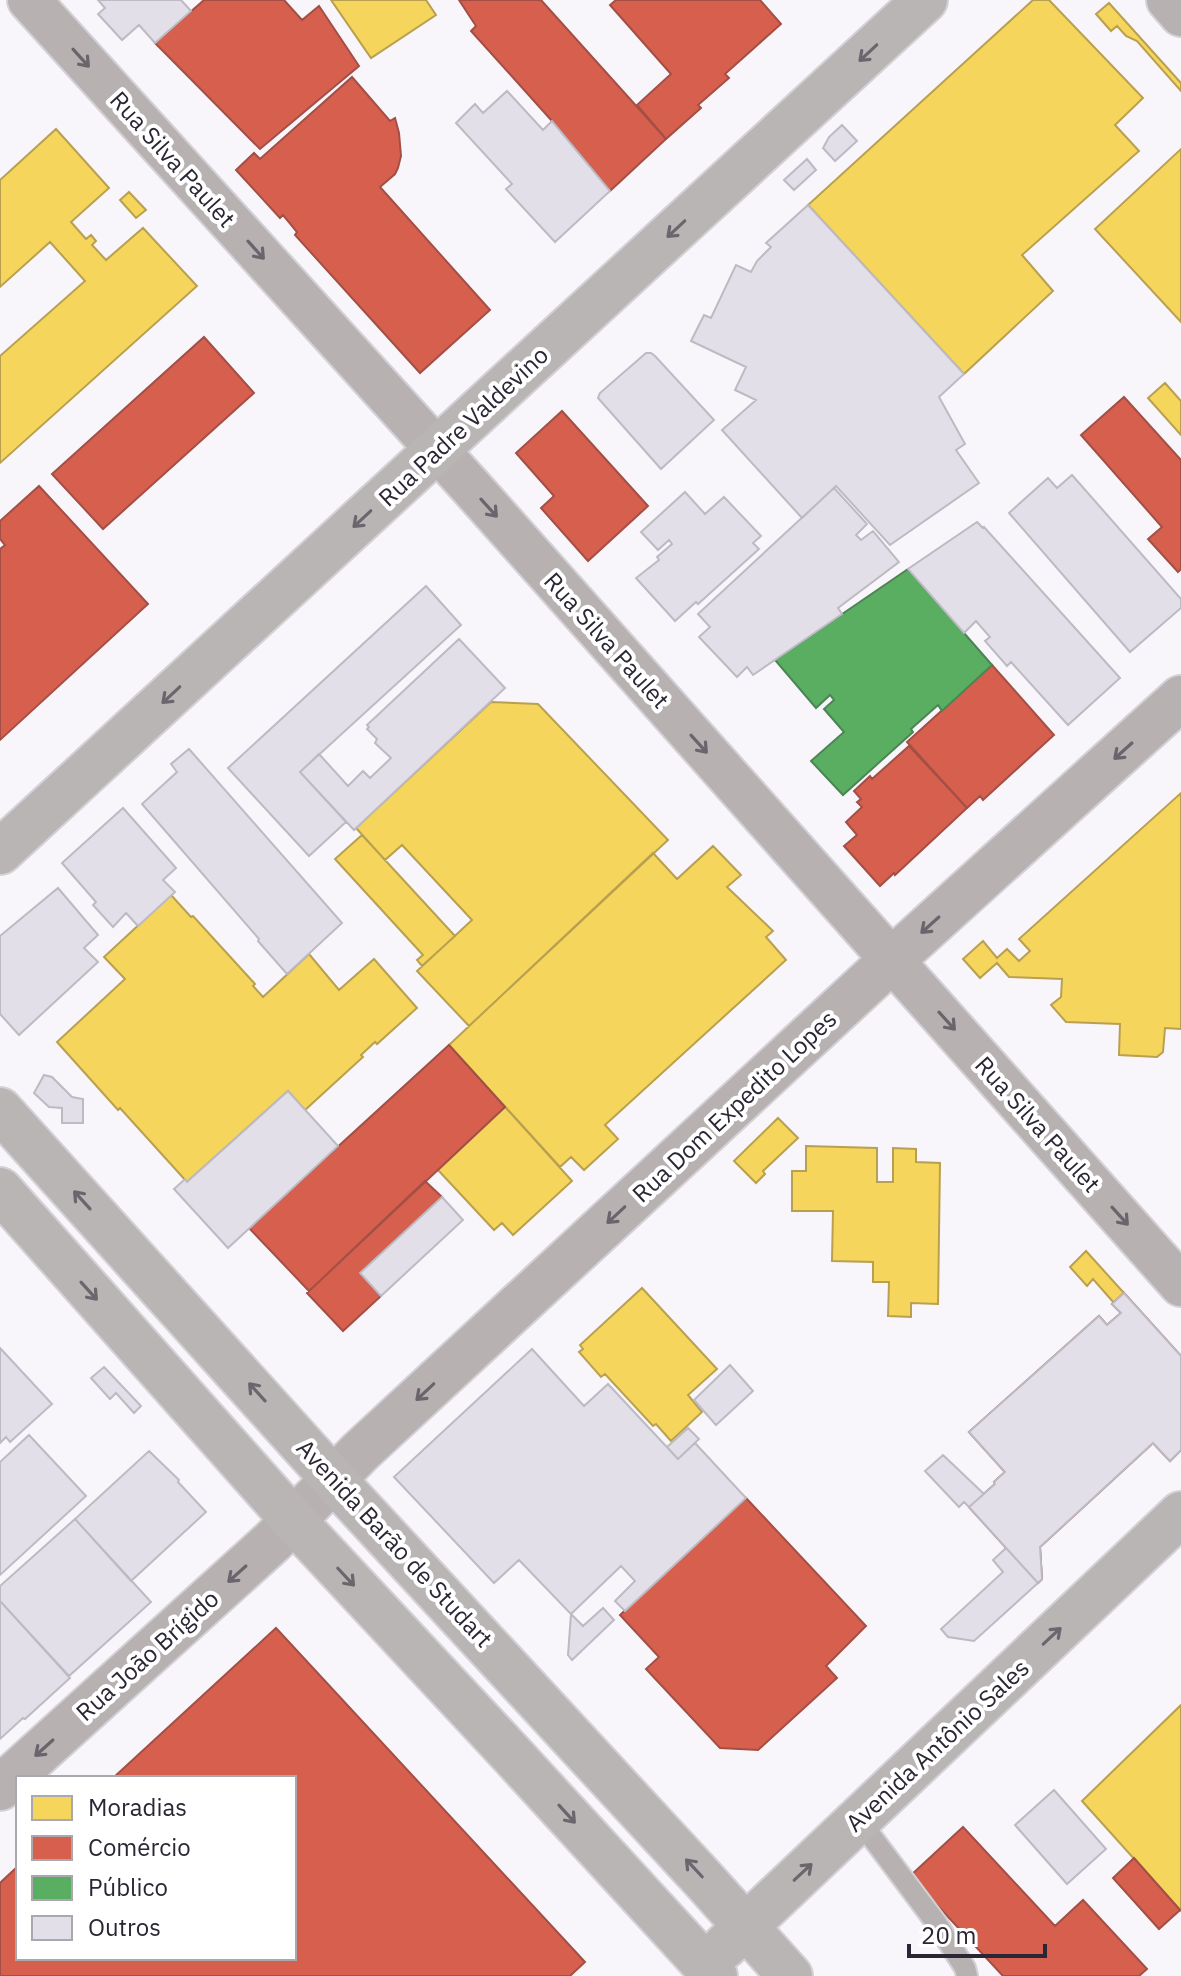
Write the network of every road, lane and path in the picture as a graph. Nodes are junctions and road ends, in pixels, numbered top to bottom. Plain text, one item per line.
1 (29, 0) edge
2 (925, 0) edge
3 (1168, 0) edge
4 (1181, 15) edge
5 (437, 450) junction
6 (1181, 698) edge
7 (0, 852) edge
8 (893, 959) junction
9 (0, 1110) edge
10 (0, 1190) edge
11 (1181, 1285) edge
12 (333, 1479) junction
13 (1181, 1514) edge
14 (293, 1520) junction
15 (0, 1788) edge
16 (859, 1820) junction
17 (746, 1926) junction
18 (704, 1972) edge
19 (790, 1976) edge
20 (967, 1976) edge

1 -> 5 street, Rua Silva Paulet
2 -> 5 main road, Rua Padre Valdevino
3 - 4 street
5 -> 7 main road, Rua Padre Valdevino
5 -> 8 street, Rua Silva Paulet
6 -> 8 street, Rua Dom Expedito Lopes
8 -> 11 street, Rua Silva Paulet
8 -> 12 street, Rua Dom Expedito Lopes
12 -> 9 main road, Avenida Barão de Studart
10 -> 14 main road
12 - 14 street, Rua Dom Expedito Lopes
17 -> 12 main road, Avenida Barão de Studart
16 -> 13 main road, Avenida Antônio Sales
14 -> 15 street, Rua João Brígido
14 -> 18 main road
17 -> 16 main road, Avenida Antônio Sales
16 - 20 lane
17 - 18 main road, Avenida Antônio Sales
17 - 19 main road, Avenida Barão de Studart

